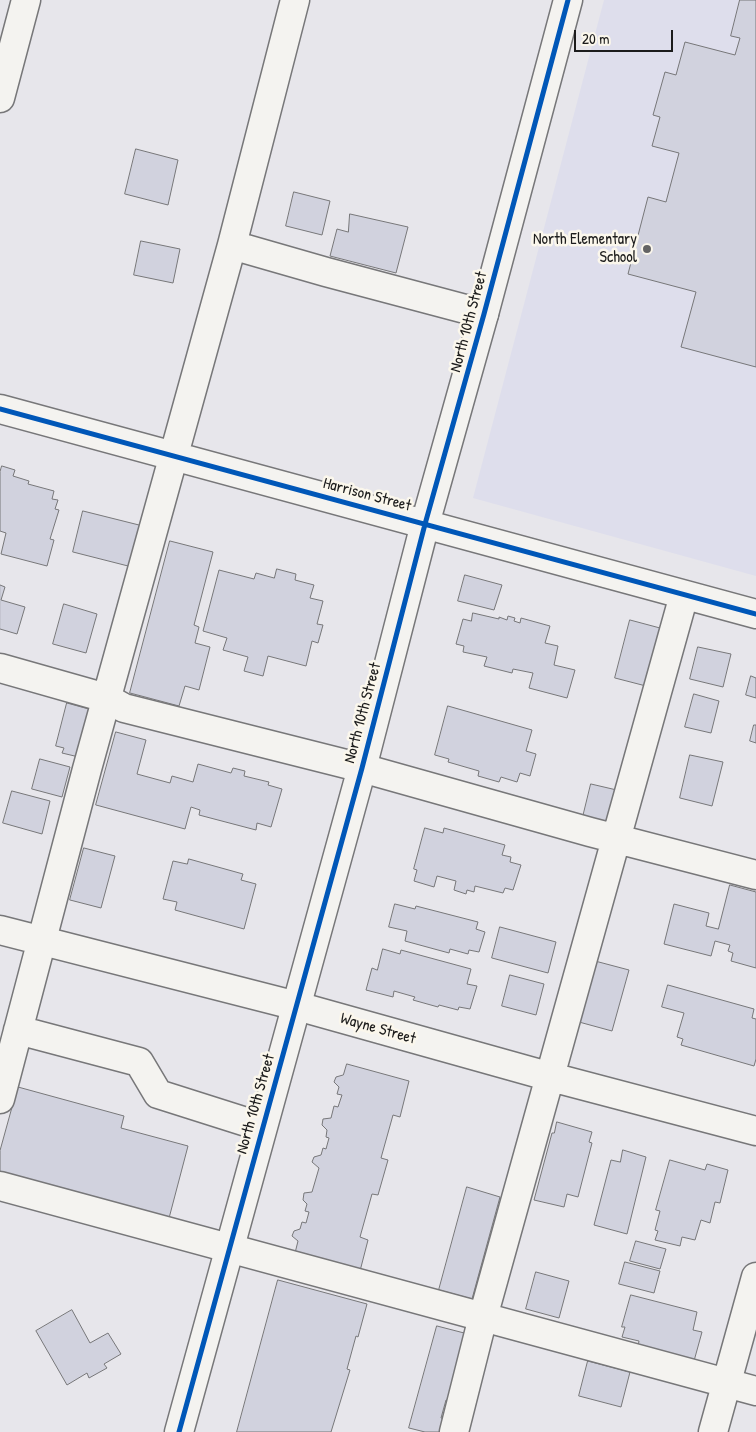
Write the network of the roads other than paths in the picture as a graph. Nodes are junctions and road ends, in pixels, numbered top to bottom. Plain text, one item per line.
1 (26, 0) edge
2 (295, 0) edge
3 (568, 0) edge
4 (0, 98) edge
5 (232, 245) junction
6 (484, 314) junction
7 (0, 409) edge
8 (175, 455) junction
9 (425, 524) junction
10 (684, 595) junction
11 (756, 614) edge
12 (0, 668) edge
13 (106, 698) junction
14 (362, 768) junction
15 (616, 839) junction
16 (756, 875) edge
17 (0, 930) edge
18 (42, 941) junction
19 (296, 1006) junction
20 (18, 1030) junction
21 (551, 1077) junction
22 (0, 1099) edge
23 (262, 1127) junction
24 (756, 1131) edge
25 (0, 1186) edge
26 (229, 1248) junction
27 (756, 1277) edge
28 (483, 1317) junction
29 (727, 1383) junction
30 (756, 1391) edge
31 (179, 1432) edge
32 (454, 1432) edge
33 (713, 1432) edge

1 - 4 street
2 - 5 street
3 - 6 street, North 10th Street
5 - 6 street
5 - 8 street
6 - 9 street, North 10th Street
7 - 8 street, Harrison Street
8 - 9 street, Harrison Street
8 - 13 street
9 - 10 street, Harrison Street
9 - 14 street, North 10th Street
10 - 11 street, Harrison Street
10 - 15 street
12 - 13 street
13 - 14 street
13 - 18 street
14 - 15 street
14 - 19 street, North 10th Street
15 - 16 street
15 - 21 street
17 - 18 street, Wayne Street
18 - 19 street, Wayne Street
18 - 20 street
19 - 21 street, Wayne Street
19 - 23 street, North 10th Street
20 - 22 street
20 - 23 street
21 - 24 street, Wayne Street
21 - 28 street
23 - 26 street, North 10th Street
25 - 26 street
26 - 28 street
26 - 31 street, North 10th Street
27 - 29 street
28 - 29 street
28 - 32 street
29 - 30 street
29 - 33 street

